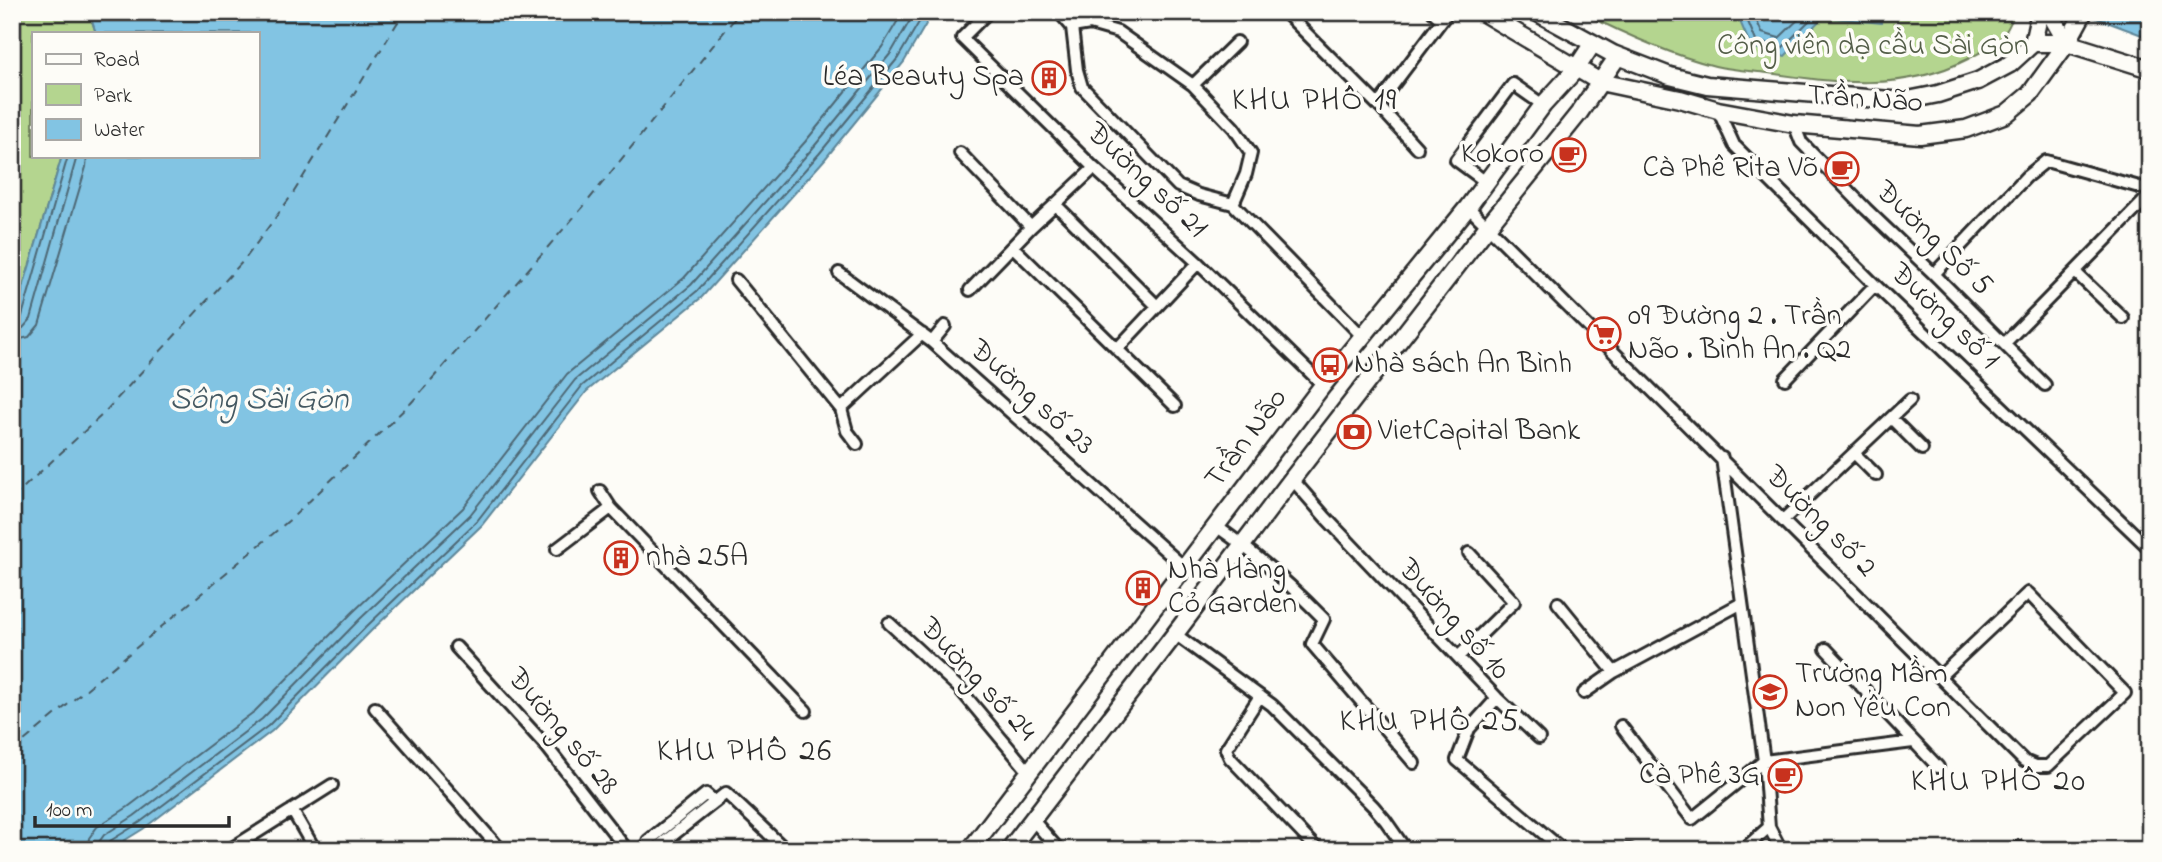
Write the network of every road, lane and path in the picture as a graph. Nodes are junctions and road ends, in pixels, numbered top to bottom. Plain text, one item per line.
1 (988, 12) edge
2 (1059, 12) edge
3 (1433, 12) edge
4 (1482, 12) edge
5 (1536, 12) edge
6 (2039, 12) edge
7 (2049, 12) edge
8 (1293, 15) edge
9 (1445, 16) edge
10 (2082, 16) edge
11 (1072, 27) junction
12 (1237, 42) dead end
13 (1593, 43) junction
14 (2033, 43) junction
15 (2067, 43) junction
16 (1618, 55) junction
17 (1576, 69) junction
18 (2150, 69) edge
19 (1600, 82) junction
20 (1193, 85) junction
21 (1378, 105) junction
22 (1542, 105) junction
23 (1718, 110) junction
24 (1794, 124) junction
25 (1417, 148) dead end
26 (960, 153) dead end
27 (1094, 168) junction
28 (1486, 182) junction
29 (2150, 193) edge
30 (1233, 204) junction
31 (1056, 205) junction
32 (1468, 207) junction
33 (1488, 226) junction
34 (1031, 227) junction
35 (1013, 247) junction
36 (1198, 263) junction
37 (2075, 272) junction
38 (839, 273) dead end
39 (1934, 274) junction
40 (736, 280) dead end
41 (1875, 285) junction
42 (970, 290) dead end
43 (1157, 305) junction
44 (2123, 318) dead end
45 (946, 326) dead end
46 (922, 334) junction
47 (1362, 336) junction
48 (932, 342) junction
49 (2004, 344) junction
50 (1117, 349) junction
51 (1785, 379) dead end
52 (1323, 385) junction
53 (2045, 385) dead end
54 (1910, 400) dead end
55 (1175, 406) dead end
56 (841, 409) junction
57 (1891, 418) junction
58 (857, 444) dead end
59 (1922, 449) dead end
60 (1854, 453) junction
61 (1722, 458) junction
62 (1876, 475) dead end
63 (1292, 479) junction
64 (600, 491) dead end
65 (611, 508) junction
66 (1783, 520) junction
67 (1216, 526) junction
68 (1242, 544) junction
69 (557, 549) dead end
70 (2150, 549) edge
71 (1469, 553) dead end
72 (1184, 567) junction
73 (1559, 603) dead end
74 (1742, 603) junction
75 (889, 623) dead end
76 (1175, 634) junction
77 (456, 647) dead end
78 (1826, 649) dead end
79 (1458, 657) junction
80 (1614, 672) junction
81 (1940, 676) junction
82 (1584, 693) dead end
83 (1260, 696) junction
84 (1497, 698) junction
85 (375, 708) dead end
86 (806, 711) dead end
87 (1621, 726) dead end
88 (1539, 738) dead end
89 (1913, 742) junction
90 (1764, 761) junction
91 (1414, 763) dead end
92 (1938, 767) dead end
93 (1029, 772) junction
94 (332, 785) dead end
95 (292, 810) junction
96 (1032, 820) junction
97 (1769, 827) junction
98 (651, 846) edge
99 (229, 850) edge
100 (315, 850) edge
101 (501, 850) edge
102 (627, 850) edge
103 (786, 850) edge
104 (971, 850) edge
105 (1009, 850) edge
106 (1059, 850) edge
107 (1318, 850) edge
108 (1406, 850) edge
109 (1563, 850) edge
110 (1743, 850) edge
111 (1780, 850) edge

1 - 27 street, Đường số 21
2 - 11 street
3 - 9 street
4 - 17 main road, Trần Não
5 - 13 main road, Trần Não
6 - 14 main road
7 - 15 main road
8 - 21 street
9 - 21 street
10 - 15 main road, Trần Não
11 - 20 street
11 - 30 street
12 - 20 street
13 - 16 main road, Trần Não
13 - 17 main road, Trần Não
14 - 15 main road
14 - 16 main road, Trần Não
15 - 18 main road
15 - 24 main road, Trần Não
16 - 19 main road, Trần Não
17 - 19 main road, Trần Não
17 - 22 main road, Trần Não
19 - 23 main road, Trần Não
19 - 33 main road, Trần Não
20 - 30 street
21 - 25 street
22 - 28 main road, Trần Não
22 - 28 street
23 - 24 main road, Trần Não
23 - 41 street, Đường số 1
24 - 39 street, Đường Số 5
26 - 34 street
27 - 31 street
27 - 36 street, Đường số 21
28 - 32 main road, Trần Não
29 - 37 street
29 - 39 street
30 - 47 street
31 - 34 street
31 - 43 street
32 - 33 street, Đường số 2
32 - 47 main road, Trần Não
33 - 61 street, Đường số 2
33 - 63 main road, Trần Não
34 - 35 street
35 - 42 street
35 - 50 street
36 - 43 street
36 - 52 street, Đường số 21
37 - 44 street
37 - 49 street
38 - 46 street, Đường số 23
39 - 49 street, Đường Số 5
40 - 56 street
41 - 51 street
41 - 70 street, Đường số 1
43 - 50 street
45 - 48 street
46 - 48 street, Đường số 23
46 - 56 street
47 - 52 main road, Trần Não
48 - 72 street, Đường số 23
49 - 53 street, Đường Số 5
50 - 55 street
52 - 67 main road, Trần Não
54 - 57 street
56 - 58 street
57 - 59 street
57 - 60 street
60 - 62 street
60 - 66 street
61 - 66 street, Đường số 2
61 - 74 street
63 - 68 main road, Trần Não
63 - 79 street, Đường số 10
64 - 65 street
65 - 69 street
65 - 86 street
66 - 81 street, Đường số 2
67 - 68 street
67 - 72 main road, Trần Não
68 - 76 main road, Trần Não
68 - 91 street
71 - 79 street
72 - 93 main road, Trần Não
73 - 80 street
74 - 80 street
74 - 90 street
75 - 93 street, Đường số 24
76 - 83 street
76 - 96 main road, Trần Não
77 - 102 street, Đường số 28
78 - 89 street
79 - 84 street, Đường số 10
80 - 82 street
81 - 81 street, Đường số 2
83 - 107 street
83 - 108 street
84 - 88 street
84 - 109 street, Đường số 10
85 - 101 street
87 - 90 street
89 - 90 street
89 - 92 street
90 - 97 street
93 - 104 main road, Trần Não
94 - 95 street
95 - 99 street
95 - 100 street
96 - 105 main road, Trần Não
96 - 106 street
97 - 110 street
97 - 111 street
98 - 103 street

